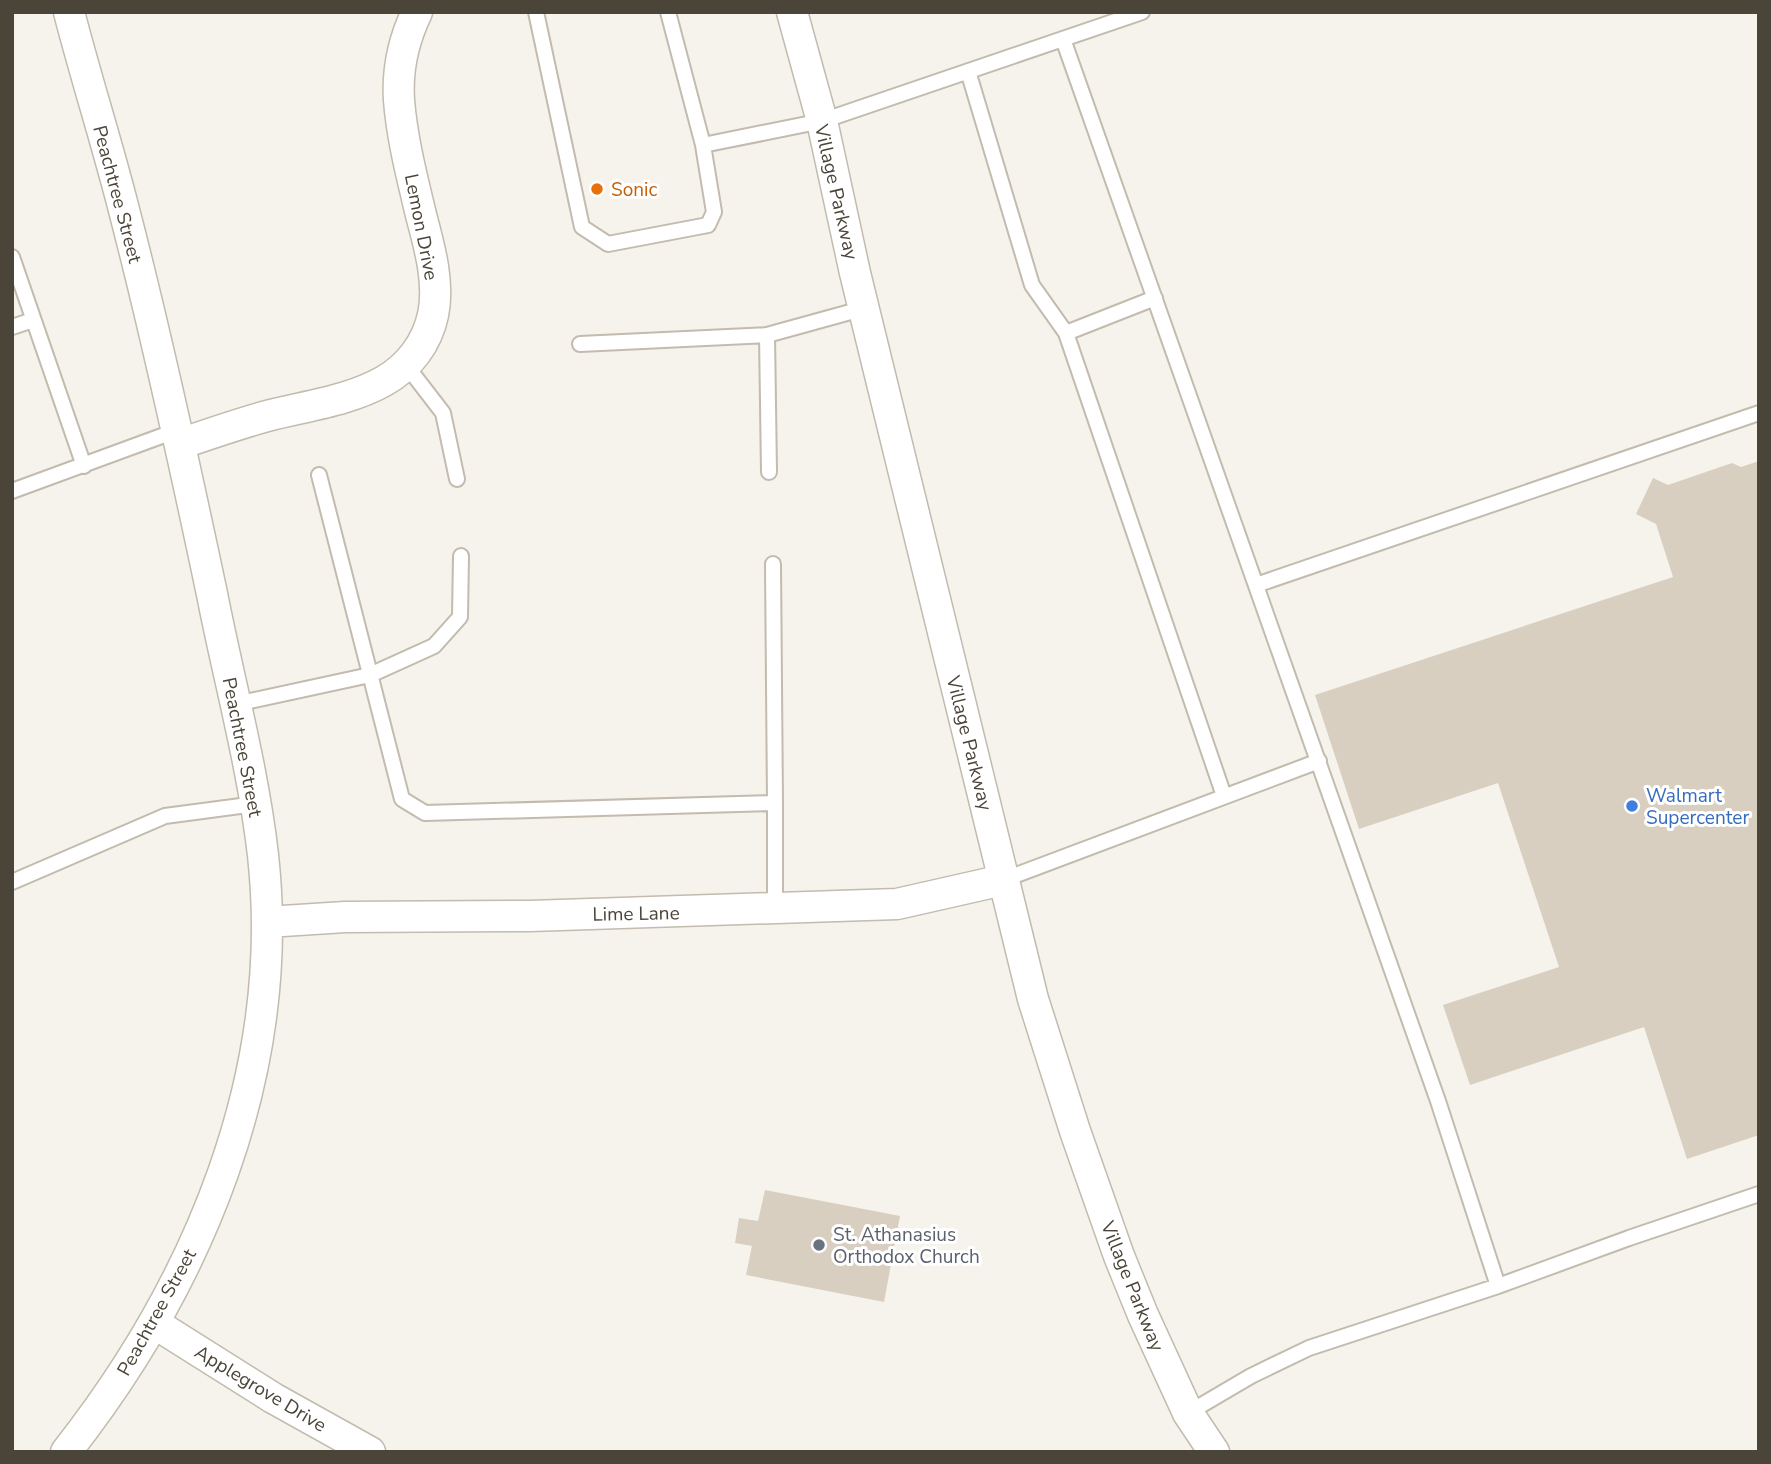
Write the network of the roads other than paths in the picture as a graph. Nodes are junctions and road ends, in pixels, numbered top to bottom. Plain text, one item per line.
1 (69, 12) edge
2 (417, 12) edge
3 (536, 12) edge
4 (668, 12) edge
5 (792, 12) edge
6 (1142, 12) edge
7 (1063, 38) junction
8 (968, 71) junction
9 (822, 121) junction
10 (703, 145) junction
11 (12, 257) edge
12 (1155, 298) junction
13 (865, 308) junction
14 (33, 320) junction
15 (12, 327) edge
16 (1066, 332) junction
17 (767, 335) junction
18 (580, 344) dead end
19 (406, 365) junction
20 (1759, 412) edge
21 (179, 437) junction
22 (84, 466) junction
23 (769, 472) dead end
24 (319, 475) dead end
25 (457, 479) dead end
26 (12, 491) edge
27 (461, 556) dead end
28 (772, 564) dead end
29 (1256, 585) junction
30 (370, 675) junction
31 (236, 704) junction
32 (1319, 761) junction
33 (1224, 796) junction
34 (775, 803) junction
35 (256, 804) junction
36 (1003, 880) junction
37 (12, 882) edge
38 (775, 909) junction
39 (267, 922) junction
40 (1759, 1194) edge
41 (1498, 1286) junction
42 (154, 1323) junction
43 (1188, 1413) junction
44 (66, 1452) edge
45 (370, 1452) edge
46 (1214, 1452) edge

1 - 21 street, Peachtree Street
2 - 19 street, Lemon Drive
3 - 10 lane
4 - 10 lane
5 - 9 street, Village Parkway
6 - 7 lane
7 - 8 lane
7 - 12 lane
8 - 9 lane
8 - 16 lane
9 - 10 lane
9 - 13 street, Village Parkway
11 - 14 lane
12 - 16 lane
12 - 29 lane
13 - 17 lane
13 - 36 street, Village Parkway
14 - 15 lane
14 - 22 lane
16 - 33 lane
17 - 18 lane
17 - 23 lane
19 - 21 street, Lemon Drive
19 - 25 lane
20 - 29 lane
21 - 22 lane
21 - 31 street, Peachtree Street
22 - 26 lane
24 - 30 lane
27 - 30 lane
28 - 34 lane
29 - 32 lane
30 - 31 lane
30 - 34 lane
31 - 35 street, Peachtree Street
32 - 33 lane
32 - 41 lane
33 - 36 lane
34 - 38 lane
35 - 37 lane
35 - 39 street, Peachtree Street
36 - 38 street, Lime Lane
36 - 43 street, Village Parkway
38 - 39 street, Lime Lane
39 - 42 street, Peachtree Street
40 - 41 lane
41 - 43 lane
42 - 44 street, Peachtree Street
42 - 45 street, Applegrove Drive
43 - 46 street, Village Parkway

